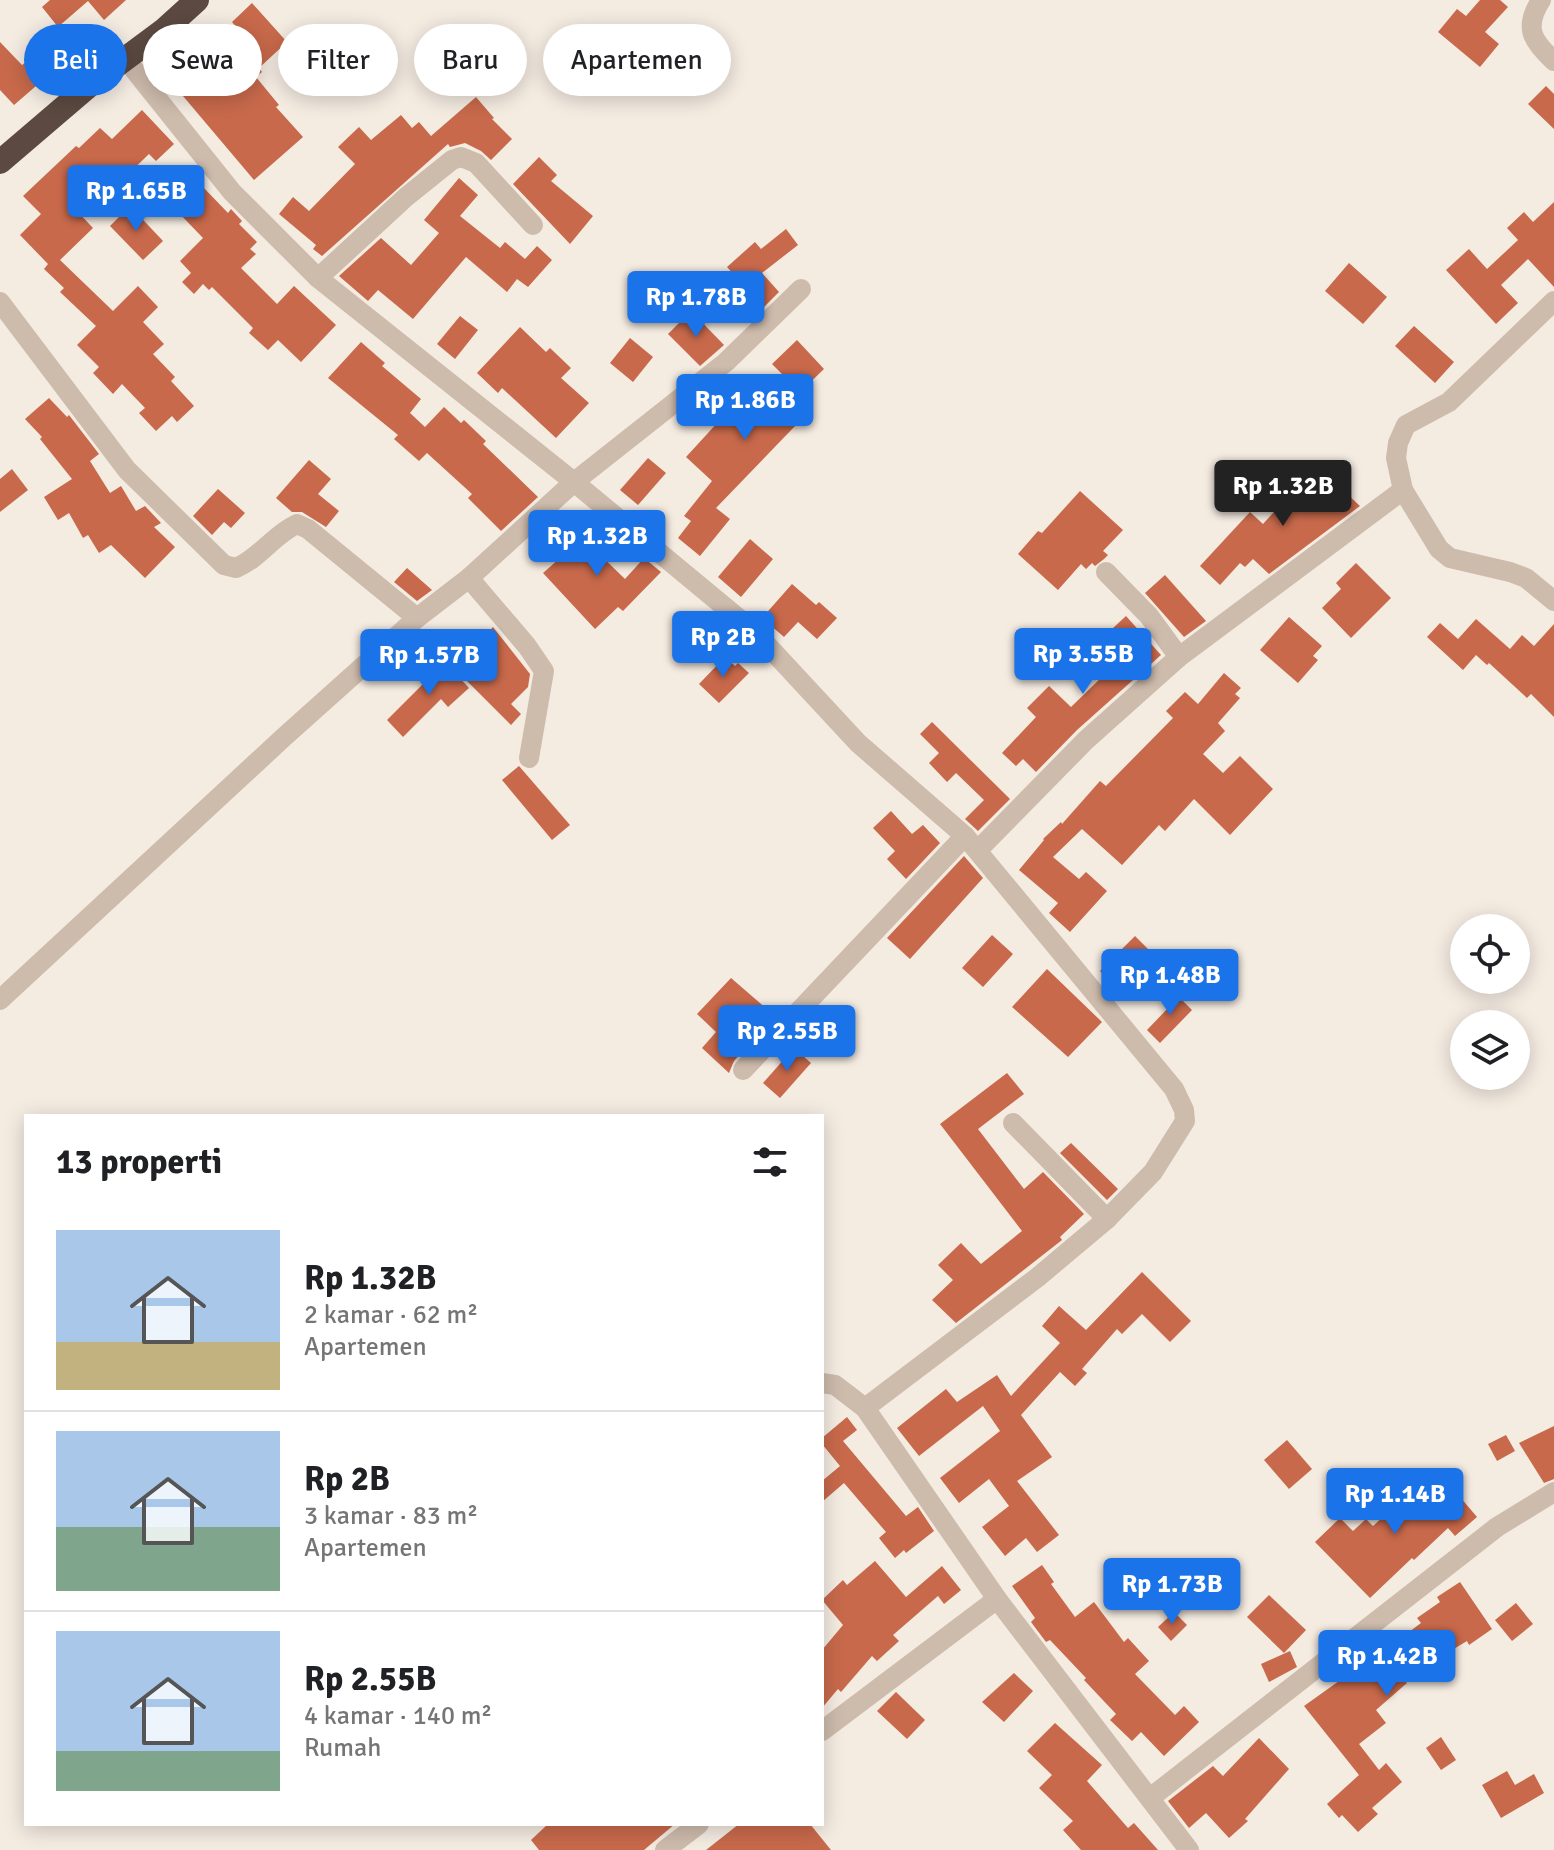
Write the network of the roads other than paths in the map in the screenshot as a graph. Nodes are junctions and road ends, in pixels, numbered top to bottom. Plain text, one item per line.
1 (197, 0) edge
2 (1541, 0) edge
3 (127, 55) edge
4 (127, 61) edge
5 (1554, 61) edge
6 (78, 96) edge
7 (0, 162) edge
8 (533, 225) dead end
9 (318, 278) junction
10 (801, 289) dead end
11 (1554, 301) edge
12 (0, 302) edge
13 (574, 482) junction
14 (1403, 490) junction
15 (1106, 572) dead end
16 (469, 578) junction
17 (1554, 601) edge
18 (417, 618) junction
19 (1179, 657) junction
20 (529, 758) dead end
21 (971, 843) junction
22 (0, 1000) edge
23 (743, 1070) dead end
24 (1013, 1123) dead end
25 (1107, 1219) junction
26 (824, 1383) edge
27 (865, 1408) junction
28 (1554, 1492) edge
29 (997, 1599) junction
30 (824, 1729) edge
31 (1150, 1798) junction
32 (696, 1826) edge
33 (665, 1850) edge
34 (1189, 1850) edge

1 - 3 highway
2 - 5 street
4 - 9 street
6 - 7 highway
8 - 9 street
9 - 13 street
10 - 13 street
11 - 14 street
12 - 18 street
13 - 16 street
13 - 21 street
14 - 17 street
14 - 19 street
15 - 19 street
16 - 18 street
16 - 20 street
18 - 22 street
19 - 21 street
21 - 23 street
21 - 25 street
24 - 25 street
25 - 27 street
26 - 27 street
27 - 29 street
28 - 31 street
29 - 30 street
29 - 31 street
31 - 34 street
32 - 33 street

